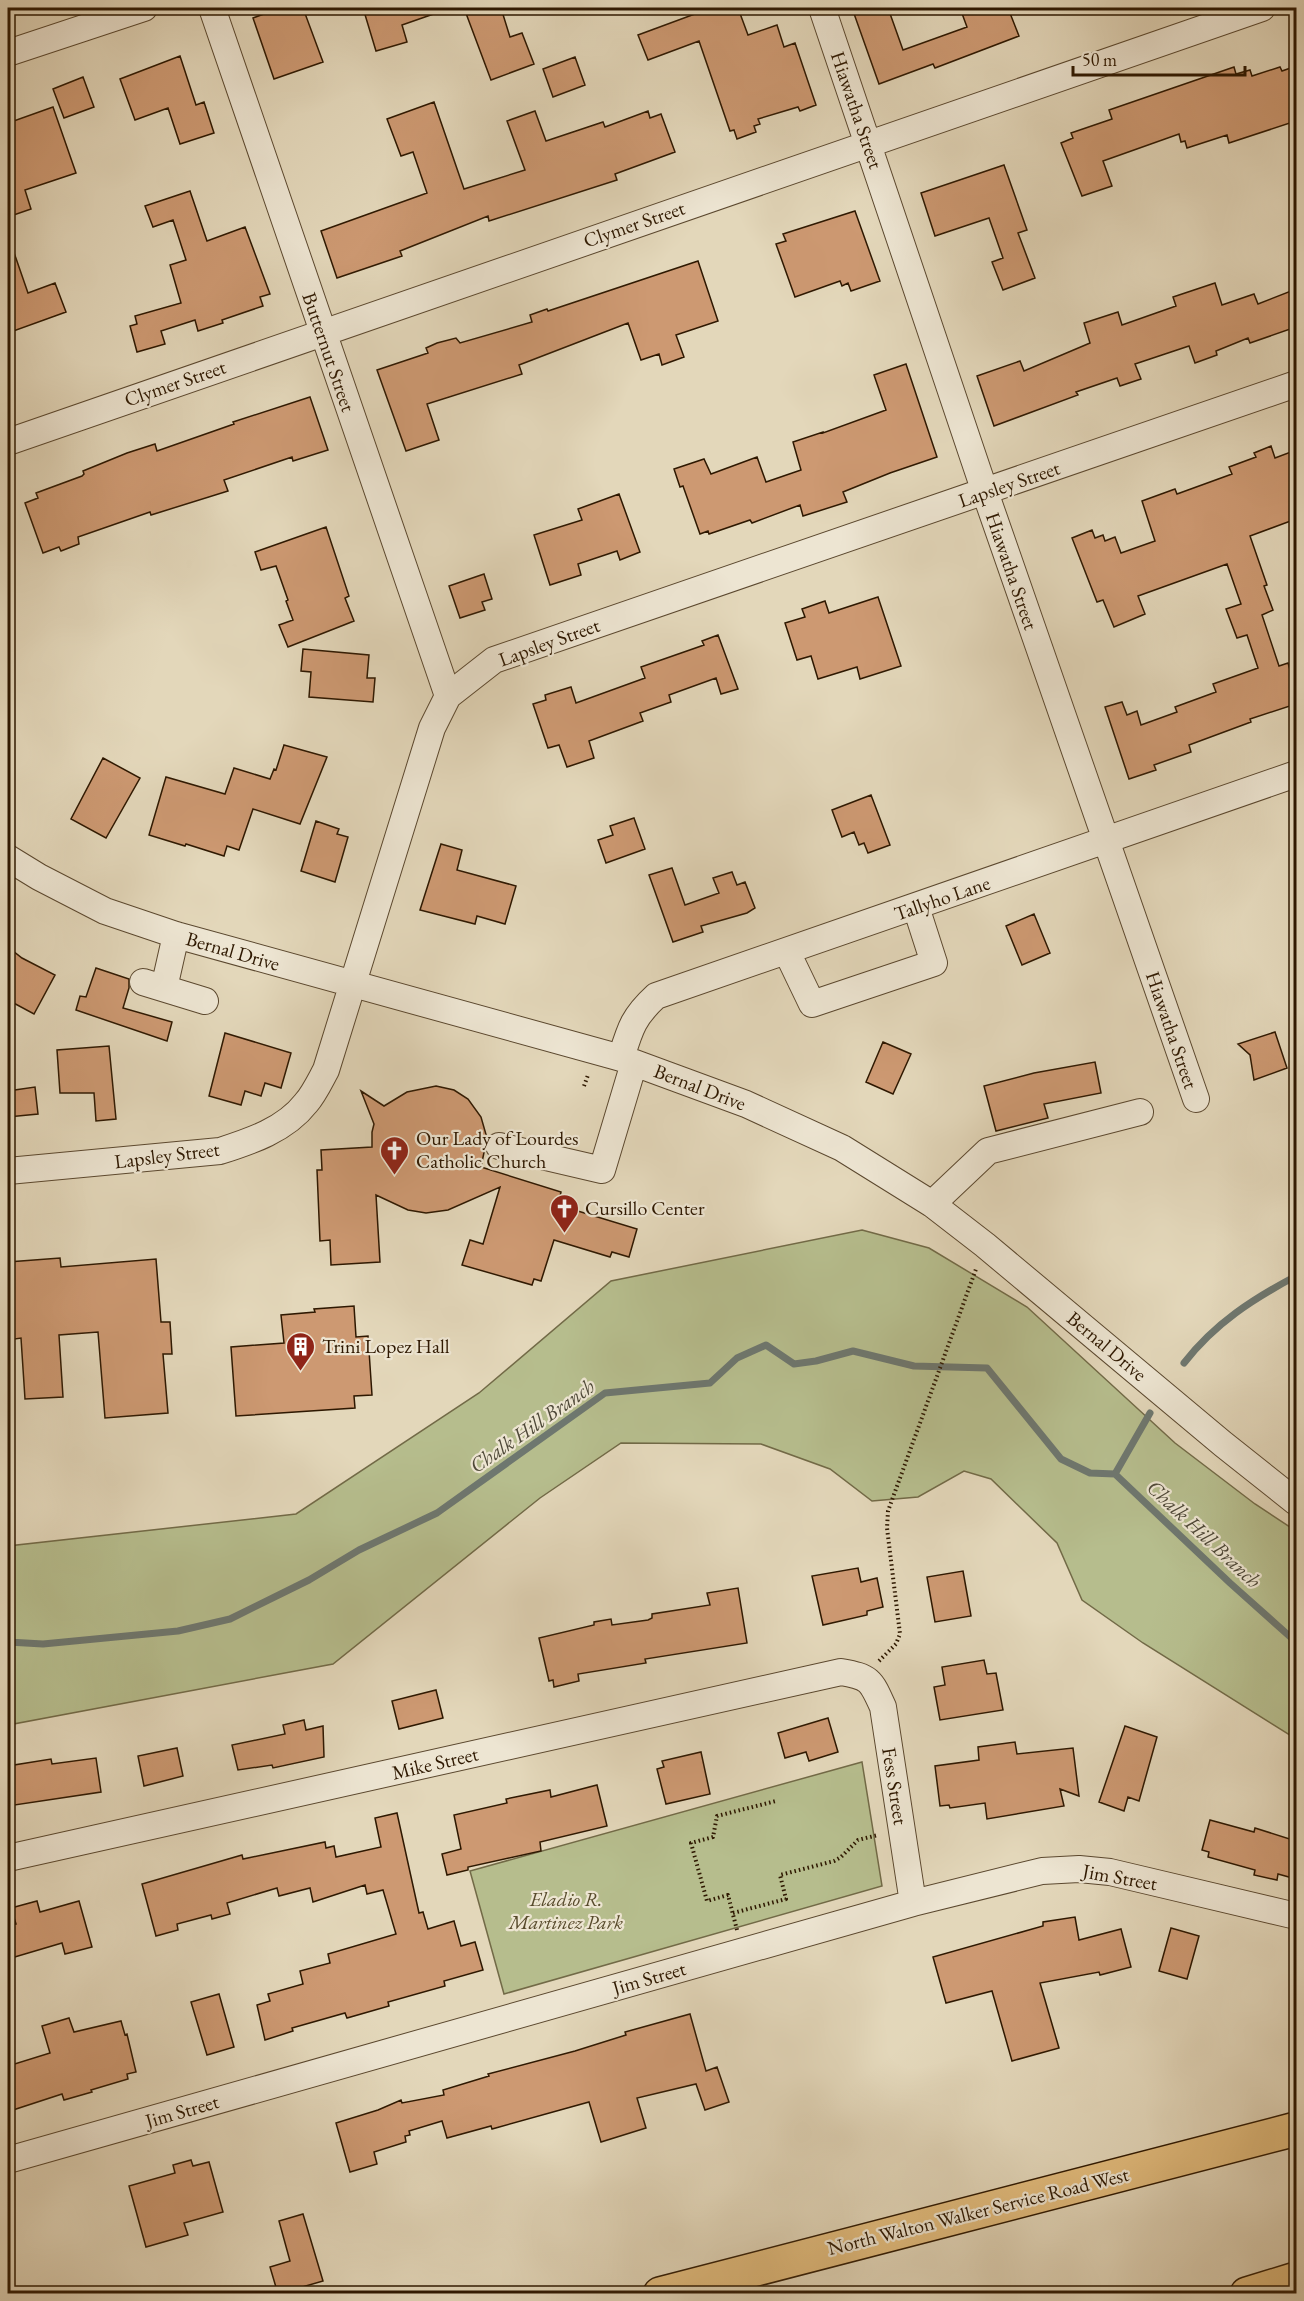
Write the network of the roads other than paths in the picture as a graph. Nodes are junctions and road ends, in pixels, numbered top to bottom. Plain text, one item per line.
1 (144, 8) edge
2 (212, 8) edge
3 (822, 8) edge
4 (1262, 8) edge
5 (8, 53) edge
6 (869, 143) junction
7 (322, 332) junction
8 (1296, 384) edge
9 (8, 442) edge
10 (985, 492) junction
11 (448, 696) junction
12 (1296, 774) edge
13 (1106, 842) junction
14 (8, 858) edge
15 (916, 907) junction
16 (176, 935) junction
17 (787, 952) junction
18 (352, 984) junction
19 (206, 1001) dead end
20 (628, 1060) junction
21 (1196, 1099) dead end
22 (1140, 1112) dead end
23 (499, 1146) dead end
24 (8, 1171) edge
25 (932, 1204) junction
26 (1296, 1502) edge
27 (863, 1676) joint
28 (8, 1858) edge
29 (913, 1903) junction
30 (1296, 1916) edge
31 (1296, 2129) edge
32 (8, 2160) edge
33 (1296, 2279) edge
34 (660, 2294) edge
35 (1247, 2294) edge

1 - 5 street
2 - 7 street, Butternut Street
3 - 6 street, Hiawatha Street
4 - 6 street, Clymer Street
6 - 7 street, Clymer Street
6 - 10 street, Hiawatha Street
7 - 9 street, Clymer Street
7 - 11 street, Butternut Street
8 - 10 street, Lapsley Street
10 - 11 street, Lapsley Street
10 - 13 street, Hiawatha Street
11 - 18 street, Lapsley Street
12 - 13 street, Tallyho Lane
13 - 15 street, Tallyho Lane
13 - 21 street, Hiawatha Street
14 - 16 street, Bernal Drive
15 - 17 street, Tallyho Lane
15 - 17 street
16 - 18 street, Bernal Drive
16 - 19 street
17 - 20 street, Tallyho Lane
18 - 20 street, Bernal Drive
18 - 24 street, Lapsley Street
20 - 23 street, Tallyho Lane
20 - 25 street, Bernal Drive
22 - 25 street
25 - 26 street, Bernal Drive
27 - 28 street, Mike Street
27 - 29 street, Fess Street
29 - 30 street, Jim Street
29 - 32 street, Jim Street
31 - 34 main road, North Walton Walker Service Road West
33 - 35 main road

